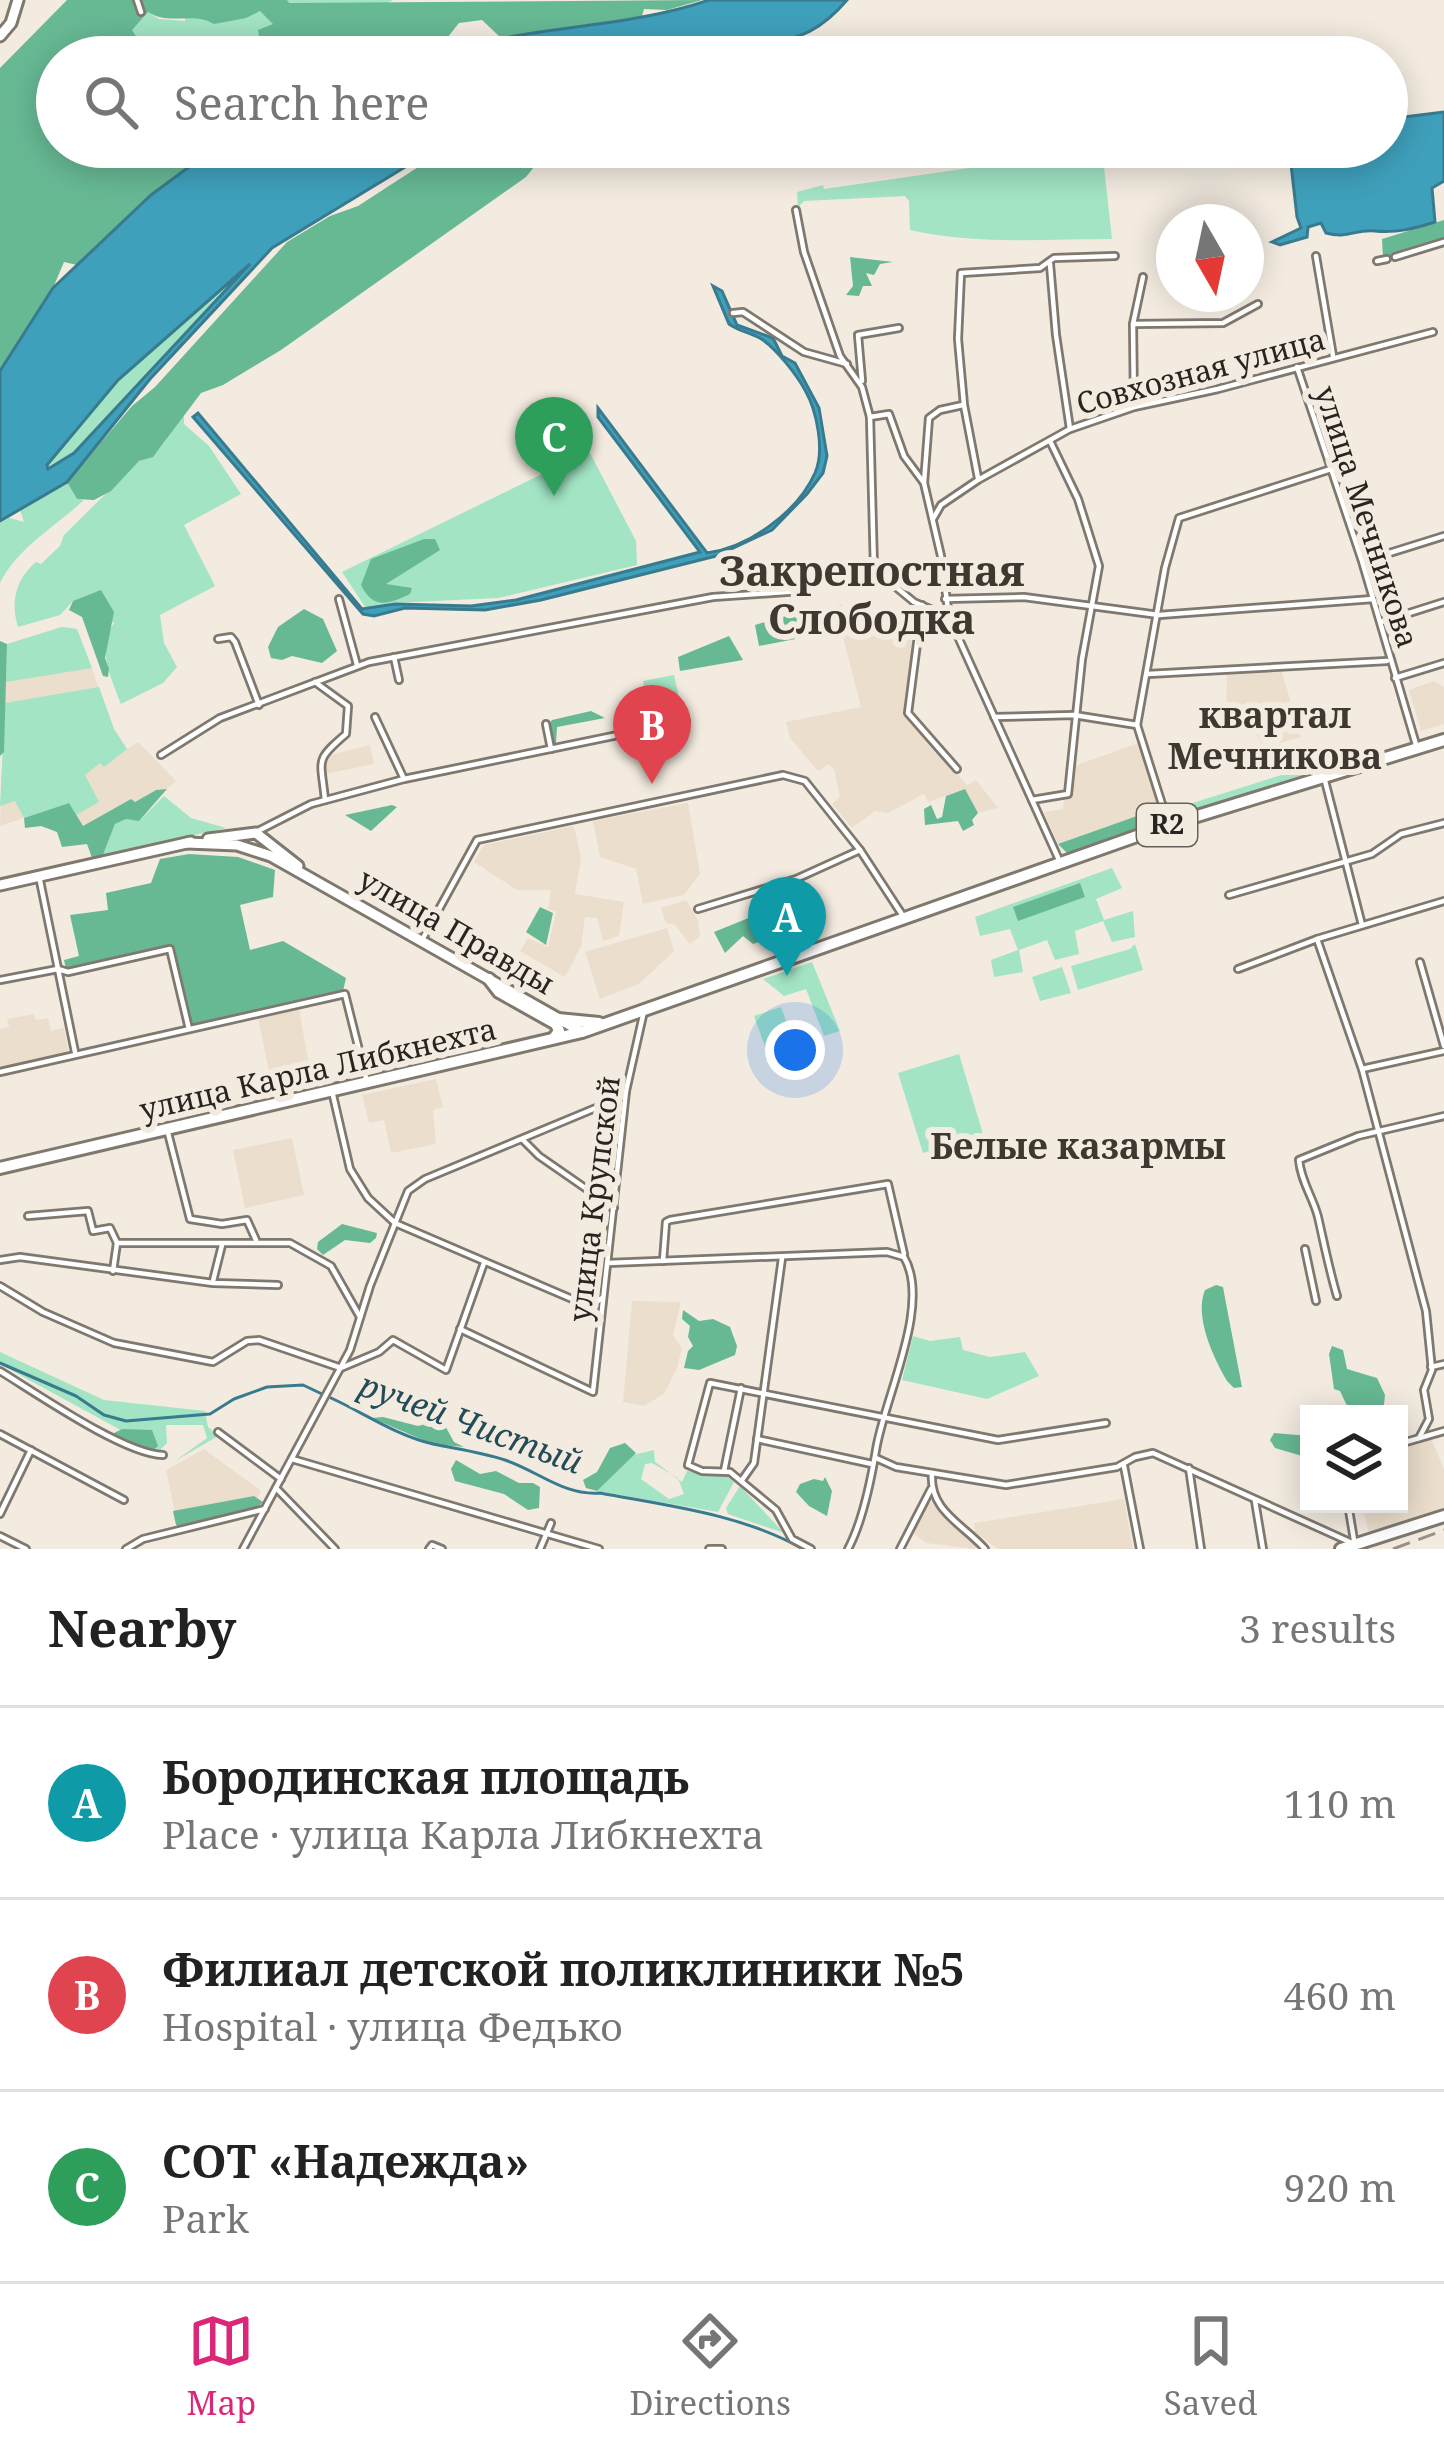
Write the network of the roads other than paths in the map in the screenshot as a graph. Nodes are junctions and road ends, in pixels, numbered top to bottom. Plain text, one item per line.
1 (18, 0) edge
2 (137, 0) edge
3 (141, 12) dead end
4 (0, 36) edge
5 (796, 210) dead end
6 (1444, 242) edge
7 (1115, 256) dead end
8 (1316, 256) dead end
9 (1395, 257) dead end
10 (1387, 259) dead end
11 (1377, 261) dead end
12 (1050, 264) junction
13 (1143, 277) dead end
14 (1243, 312) edge
15 (733, 313) dead end
16 (1133, 324) junction
17 (898, 328) dead end
18 (1433, 332) dead end
19 (1333, 356) junction
20 (847, 364) junction
21 (1297, 367) junction
22 (862, 387) junction
23 (964, 405) junction
24 (1134, 407) junction
25 (870, 418) junction
26 (1070, 429) junction
27 (1049, 439) junction
28 (1332, 469) junction
29 (978, 480) junction
30 (924, 483) junction
31 (934, 518) junction
32 (1444, 536) edge
33 (1362, 561) junction
34 (876, 572) junction
35 (339, 598) dead end
36 (946, 599) junction
37 (1373, 599) junction
38 (1444, 602) edge
39 (1094, 604) junction
40 (922, 605) junction
41 (1159, 616) junction
42 (949, 617) junction
43 (1379, 622) junction
44 (218, 639) dead end
45 (394, 657) junction
46 (1390, 661) junction
47 (1444, 663) edge
48 (357, 665) junction
49 (1148, 674) junction
50 (1395, 678) junction
51 (399, 680) dead end
52 (315, 682) junction
53 (259, 705) junction
54 (1075, 715) junction
55 (375, 717) dead end
56 (994, 717) junction
57 (686, 721) dead end
58 (546, 724) dead end
59 (1137, 725) junction
60 (1444, 740) edge
61 (1417, 748) junction
62 (548, 749) junction
63 (161, 754) dead end
64 (957, 769) dead end
65 (1324, 777) junction
66 (404, 779) junction
67 (325, 800) junction
68 (1032, 800) junction
69 (1444, 823) edge
70 (1168, 825) junction
71 (267, 834) junction
72 (241, 837) junction
73 (860, 850) junction
74 (274, 851) junction
75 (1346, 861) junction
76 (1061, 864) junction
77 (39, 876) junction
78 (0, 885) edge
79 (1229, 895) dead end
80 (1444, 901) edge
81 (698, 909) dead end
82 (906, 920) junction
83 (1363, 925) junction
84 (1317, 939) junction
85 (422, 940) junction
86 (1420, 962) dead end
87 (58, 969) junction
88 (1238, 969) dead end
89 (489, 979) junction
90 (0, 980) edge
91 (644, 1012) junction
92 (558, 1018) junction
93 (608, 1023) junction
94 (189, 1029) junction
95 (582, 1032) junction
96 (552, 1041) junction
97 (1444, 1048) edge
98 (76, 1054) junction
99 (1362, 1070) junction
100 (0, 1072) edge
101 (367, 1083) junction
102 (332, 1091) junction
103 (626, 1091) junction
104 (1444, 1116) edge
105 (166, 1130) junction
106 (1378, 1131) junction
107 (523, 1139) junction
108 (0, 1168) edge
109 (615, 1209) junction
110 (28, 1216) dead end
111 (395, 1223) junction
112 (257, 1242) junction
113 (117, 1243) junction
114 (222, 1246) junction
115 (1305, 1250) dead end
116 (904, 1257) junction
117 (782, 1258) junction
118 (0, 1260) edge
119 (663, 1261) junction
120 (484, 1263) junction
121 (608, 1263) junction
122 (113, 1271) junction
123 (213, 1282) junction
124 (278, 1285) dead end
125 (0, 1286) edge
126 (1337, 1296) dead end
127 (602, 1298) junction
128 (1316, 1301) dead end
129 (360, 1317) junction
130 (460, 1329) junction
131 (1444, 1364) edge
132 (1432, 1367) junction
133 (341, 1368) junction
134 (0, 1371) edge
135 (742, 1386) junction
136 (765, 1391) junction
137 (885, 1415) junction
138 (1106, 1423) dead end
139 (1444, 1431) edge
140 (218, 1432) dead end
141 (0, 1434) edge
142 (1419, 1438) junction
143 (758, 1439) junction
144 (1408, 1441) edge
145 (31, 1450) junction
146 (163, 1455) dead end
147 (292, 1459) junction
148 (874, 1461) junction
149 (1123, 1464) junction
150 (1190, 1468) junction
151 (724, 1471) junction
152 (932, 1473) junction
153 (281, 1479) junction
154 (742, 1480) junction
155 (276, 1488) junction
156 (931, 1489) junction
157 (1254, 1499) junction
158 (124, 1500) dead end
159 (265, 1509) junction
160 (1350, 1513) edge
161 (0, 1514) edge
162 (1444, 1516) edge
163 (551, 1523) dead end
164 (547, 1533) junction
165 (0, 1536) edge
166 (1356, 1546) edge
167 (431, 1547) edge
168 (26, 1549) edge
169 (126, 1549) edge
170 (243, 1549) edge
171 (335, 1549) edge
172 (442, 1549) edge
173 (540, 1549) edge
174 (598, 1549) edge
175 (709, 1549) edge
176 (722, 1549) edge
177 (811, 1549) edge
178 (848, 1549) edge
179 (900, 1549) edge
180 (986, 1549) edge
181 (1140, 1549) edge
182 (1201, 1549) edge
183 (1263, 1549) edge
184 (1341, 1549) edge

1 - 4 main road
2 - 3 street
5 - 20 street
6 - 9 street
7 - 12 street
8 - 19 street
10 - 11 street
12 - 23 street
12 - 26 street
13 - 16 street
14 - 16 street
15 - 20 street
16 - 24 street
17 - 22 street
18 - 19 street, Совхозная улица
19 - 21 street, Совхозная улица
20 - 22 street
21 - 24 street, Совхозная улица
21 - 28 street, улица Мечникова
22 - 25 street
23 - 29 street
23 - 30 street
24 - 26 street, Совхозная улица
25 - 30 street
25 - 34 street
26 - 27 street, Совхозная улица
27 - 29 street, Совхозная улица
27 - 39 street
28 - 33 street, улица Мечникова
28 - 41 street
29 - 31 street, Совхозная улица
30 - 31 street
31 - 36 street
32 - 33 street
33 - 37 street, улица Мечникова
34 - 40 street
34 - 45 street
35 - 48 street
36 - 39 street
36 - 42 street
37 - 41 street
37 - 43 street, улица Мечникова
38 - 43 street
39 - 41 street
39 - 54 street
40 - 42 street
40 - 64 street
41 - 49 street
42 - 56 street
43 - 46 street, улица Мечникова
44 - 53 street
45 - 48 street
45 - 51 street
46 - 49 street
46 - 50 street, улица Мечникова
47 - 50 street
48 - 52 street
49 - 59 street
50 - 61 street, улица Мечникова
52 - 53 street
52 - 67 street
53 - 63 street
54 - 56 street
54 - 59 street
54 - 68 street
55 - 66 street
56 - 68 street
57 - 62 street
58 - 62 street
59 - 70 street
60 - 61 main road, R2
61 - 65 main road, R2
62 - 66 street
65 - 70 main road, R2
65 - 75 street
66 - 67 street
67 - 71 street
68 - 76 street
69 - 75 street
70 - 76 main road, R2
71 - 72 main road, улица Правды
71 - 74 main road, улица Правды
72 - 74 main road, улица Правды
72 - 77 main road
73 - 81 street
73 - 82 street
73 - 85 street
74 - 85 main road, улица Правды
75 - 79 street
75 - 83 street
76 - 82 main road, R2
77 - 78 main road
77 - 87 street
80 - 83 street
82 - 91 main road, R2
83 - 84 street
84 - 88 street
84 - 99 street
85 - 89 main road, улица Правды
86 - 97 street
87 - 90 street
87 - 94 street
87 - 98 street
89 - 92 main road, улица Правды
89 - 96 main road
91 - 93 main road, улица Карла Либкнехта / R2
91 - 103 street, улица Крупской
92 - 93 main road
92 - 95 main road, улица Правды
93 - 95 main road, улица Карла Либкнехта / R2
94 - 98 street
94 - 101 street
95 - 96 main road, улица Карла Либкнехта / R2
96 - 101 main road, улица Карла Либкнехта / R2
97 - 99 street
98 - 100 street
99 - 106 street
101 - 102 main road, улица Карла Либкнехта / R2
102 - 105 main road, улица Карла Либкнехта / R2
102 - 111 street
103 - 107 street
103 - 109 street, улица Крупской
104 - 106 street
105 - 108 main road, улица Карла Либкнехта / R2
105 - 112 street
106 - 126 street
106 - 132 street
107 - 109 street
107 - 111 street
109 - 121 street, улица Крупской
110 - 113 street
111 - 120 street
111 - 129 street
112 - 114 street
112 - 129 street
113 - 114 street
113 - 122 street
114 - 123 street
115 - 128 street
116 - 117 street
116 - 119 street
116 - 137 street
117 - 119 street
117 - 136 street
118 - 122 street
119 - 121 street
120 - 127 street
120 - 130 street
121 - 127 street, улица Крупской
122 - 123 street
123 - 124 street
125 - 133 street
127 - 130 street, улица Крупской
129 - 133 street
130 - 133 street
131 - 132 street
132 - 142 street
133 - 147 street
134 - 146 street
135 - 136 street
135 - 151 street
135 - 151 street
136 - 137 street
136 - 143 street
137 - 138 street
137 - 148 street
139 - 142 street
140 - 153 street
141 - 145 street
142 - 144 street
143 - 148 street
143 - 154 street
145 - 158 street
145 - 161 street
147 - 153 street
147 - 164 street
148 - 152 street
148 - 178 street
149 - 150 street
149 - 152 street
149 - 181 street
150 - 157 street
150 - 182 street
151 - 154 street
152 - 156 street
153 - 155 street
154 - 177 street
155 - 159 street
155 - 171 street
156 - 179 street
156 - 180 street
157 - 166 street
157 - 183 street
159 - 169 street
159 - 170 street
160 - 166 street
162 - 166 main road
163 - 164 street
164 - 173 street
164 - 174 street
165 - 168 street
166 - 184 main road
167 - 172 street
175 - 176 street

